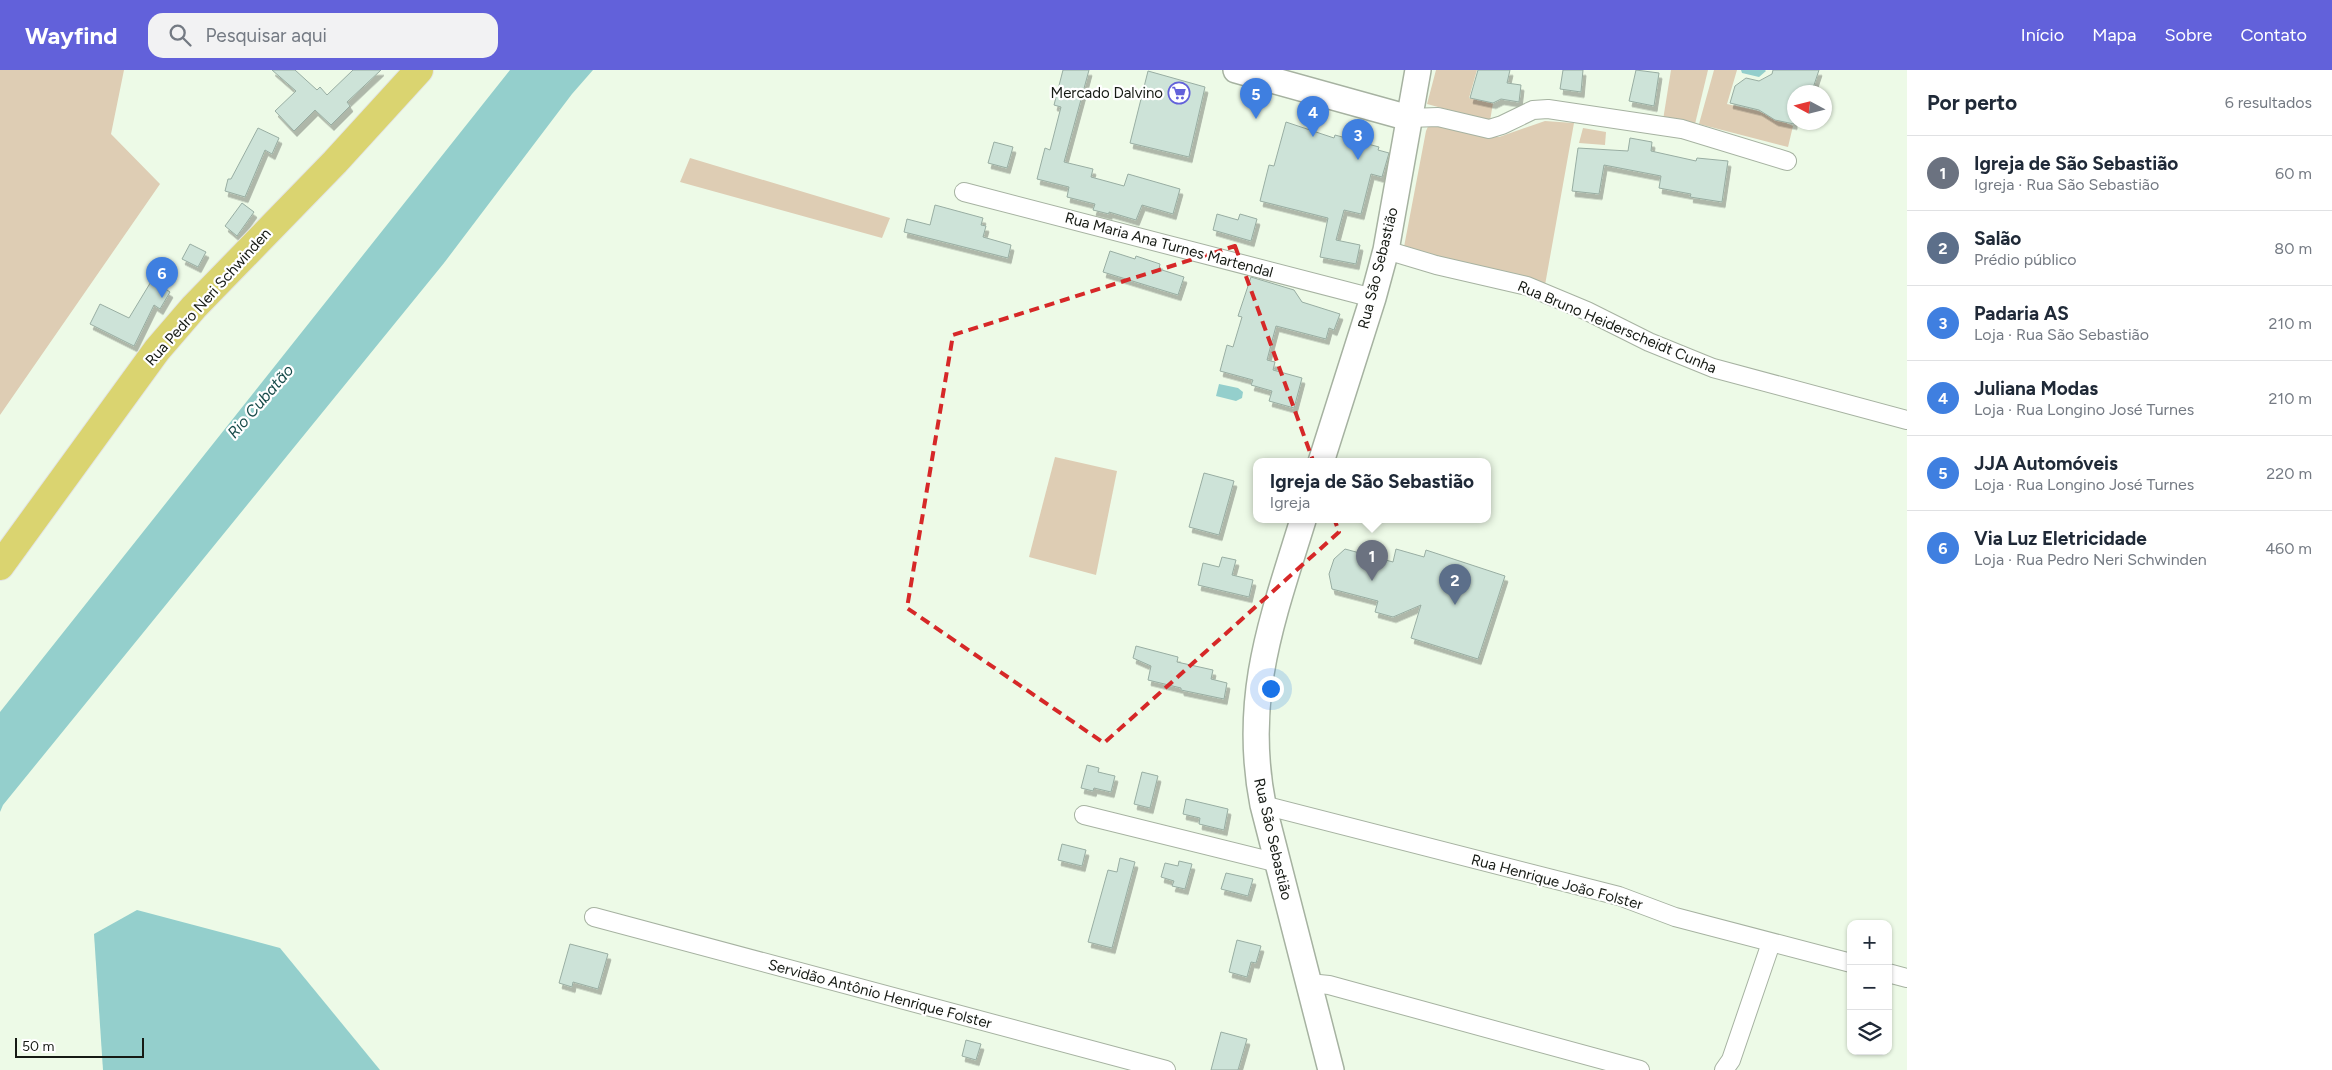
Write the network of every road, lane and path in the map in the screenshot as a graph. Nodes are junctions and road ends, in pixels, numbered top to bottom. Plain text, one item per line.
1 (419, 70) edge
2 (1236, 70) edge
3 (1418, 70) edge
4 (1409, 118) junction
5 (1787, 161) dead end
6 (964, 192) dead end
7 (1386, 250) junction
8 (1373, 298) junction
9 (1907, 420) edge
10 (1322, 458) edge
11 (1302, 523) edge
12 (0, 566) edge
13 (1263, 806) junction
14 (1084, 816) dead end
15 (1278, 863) junction
16 (594, 917) dead end
17 (1771, 943) junction
18 (1847, 962) edge
19 (1892, 974) edge
20 (1907, 978) edge
21 (1309, 983) junction
22 (1166, 1070) edge
23 (1331, 1070) edge
24 (1640, 1070) edge
25 (1724, 1070) edge

1 - 12 highway, Rua Pedro Neri Schwinden
2 - 4 main road
3 - 4 main road, Rua São Sebastião
4 - 5 street
4 - 7 main road, Rua São Sebastião
6 - 8 street, Rua Maria Ana Turnes Martendal
7 - 8 main road, Rua São Sebastião
7 - 9 street, Rua Bruno Heiderscheidt Cunha
8 - 10 main road, Rua São Sebastião
11 - 13 main road, Rua São Sebastião
13 - 15 main road, Rua São Sebastião
13 - 17 street, Rua Henrique João Folster
14 - 15 street
15 - 21 main road, Rua São Sebastião
16 - 22 street, Servidão Antônio Henrique Folster
17 - 18 street, Rua Henrique João Folster
17 - 25 street
19 - 20 street
21 - 23 main road, Rua São Sebastião
21 - 24 street

